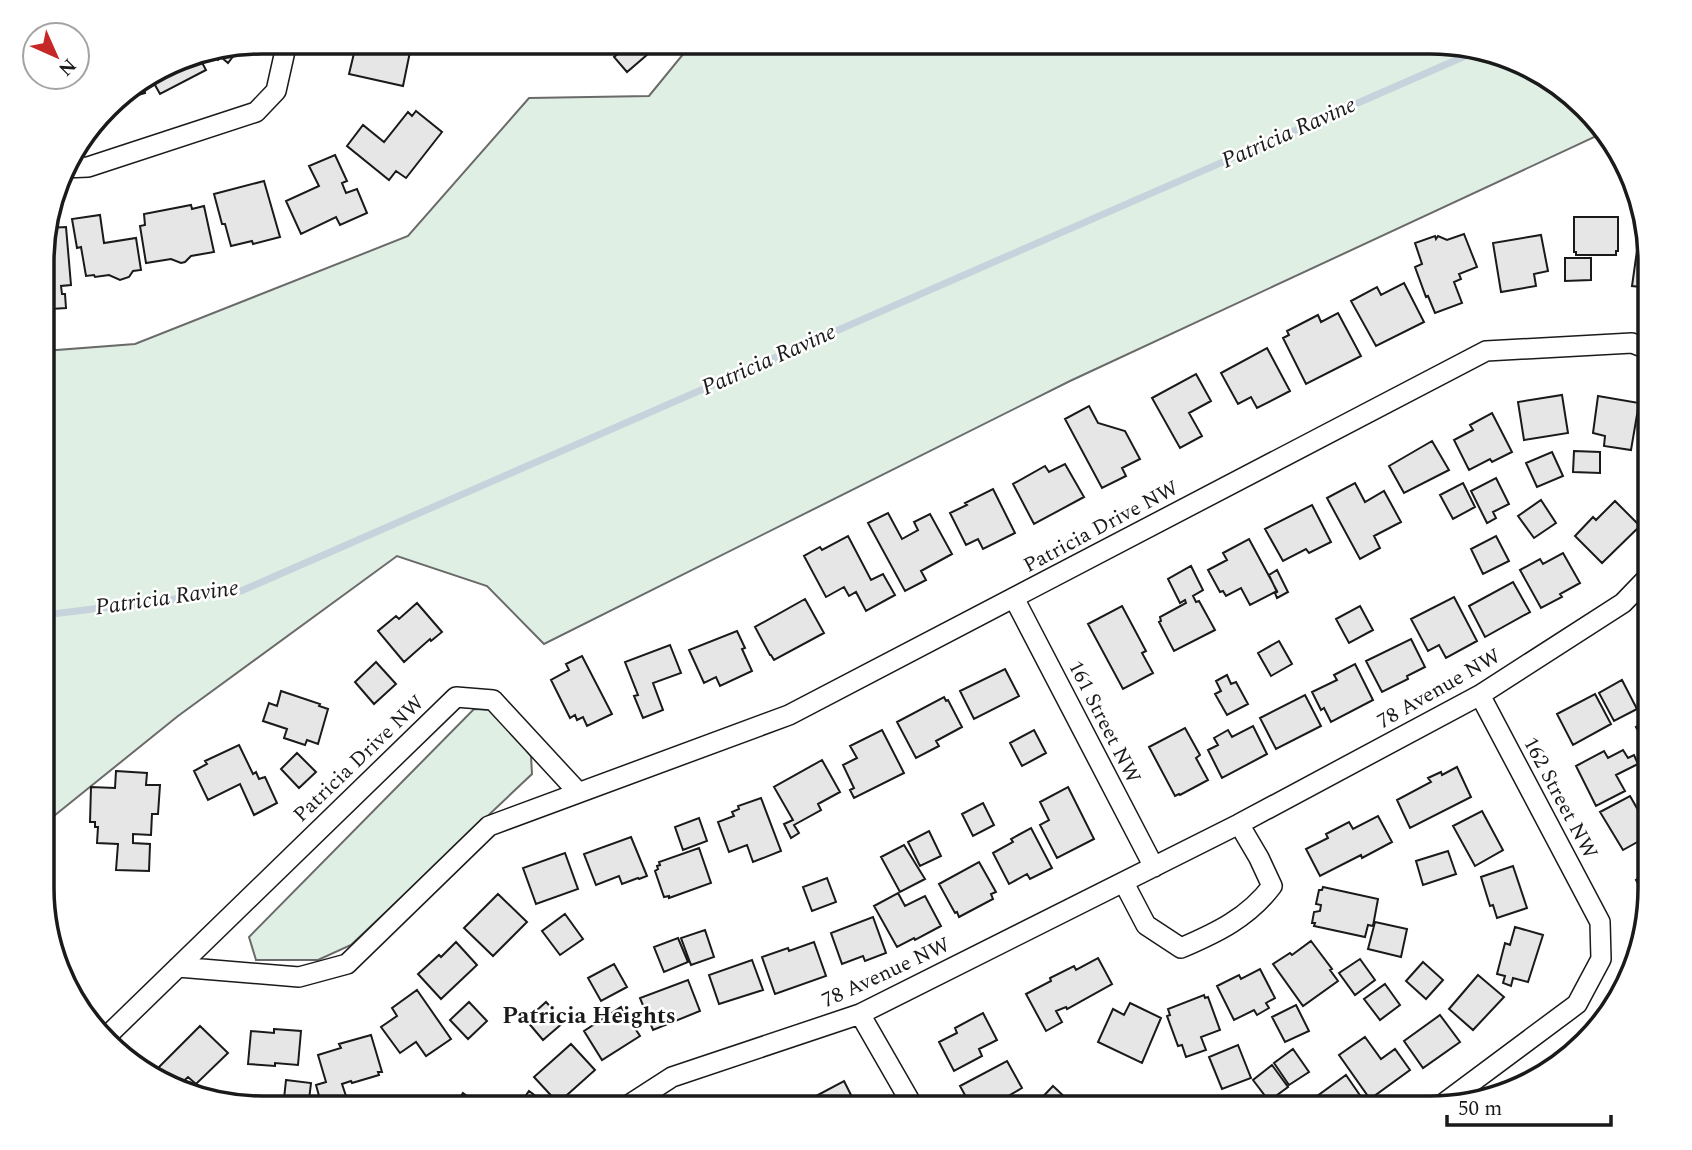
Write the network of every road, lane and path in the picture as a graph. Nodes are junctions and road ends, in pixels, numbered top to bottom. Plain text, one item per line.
1 (284, 54) edge
2 (77, 167) edge
3 (1637, 345) edge
4 (1637, 588) edge
5 (1014, 598) junction
6 (1480, 695) junction
7 (578, 793) junction
8 (1239, 824) junction
9 (1154, 867) junction
10 (1124, 883) junction
11 (178, 967) junction
12 (860, 1014) junction
13 (112, 1031) edge
14 (1457, 1093) edge
15 (907, 1095) edge
16 (643, 1096) edge

1 - 2 street
3 - 5 street, Patricia Drive NW
4 - 6 street, 78 Avenue NW
5 - 7 street, Patricia Drive NW
5 - 9 street, 161 Street NW
6 - 8 street, 78 Avenue NW
6 - 14 street, 162 Street NW
7 - 11 street, Patricia Drive NW
7 - 11 street, Patricia Drive NW
8 - 9 street, 78 Avenue NW
8 - 10 street
9 - 10 street, 78 Avenue NW
10 - 12 street, 78 Avenue NW
11 - 13 street, Patricia Drive NW
12 - 15 street
12 - 16 street, 78 Avenue NW

